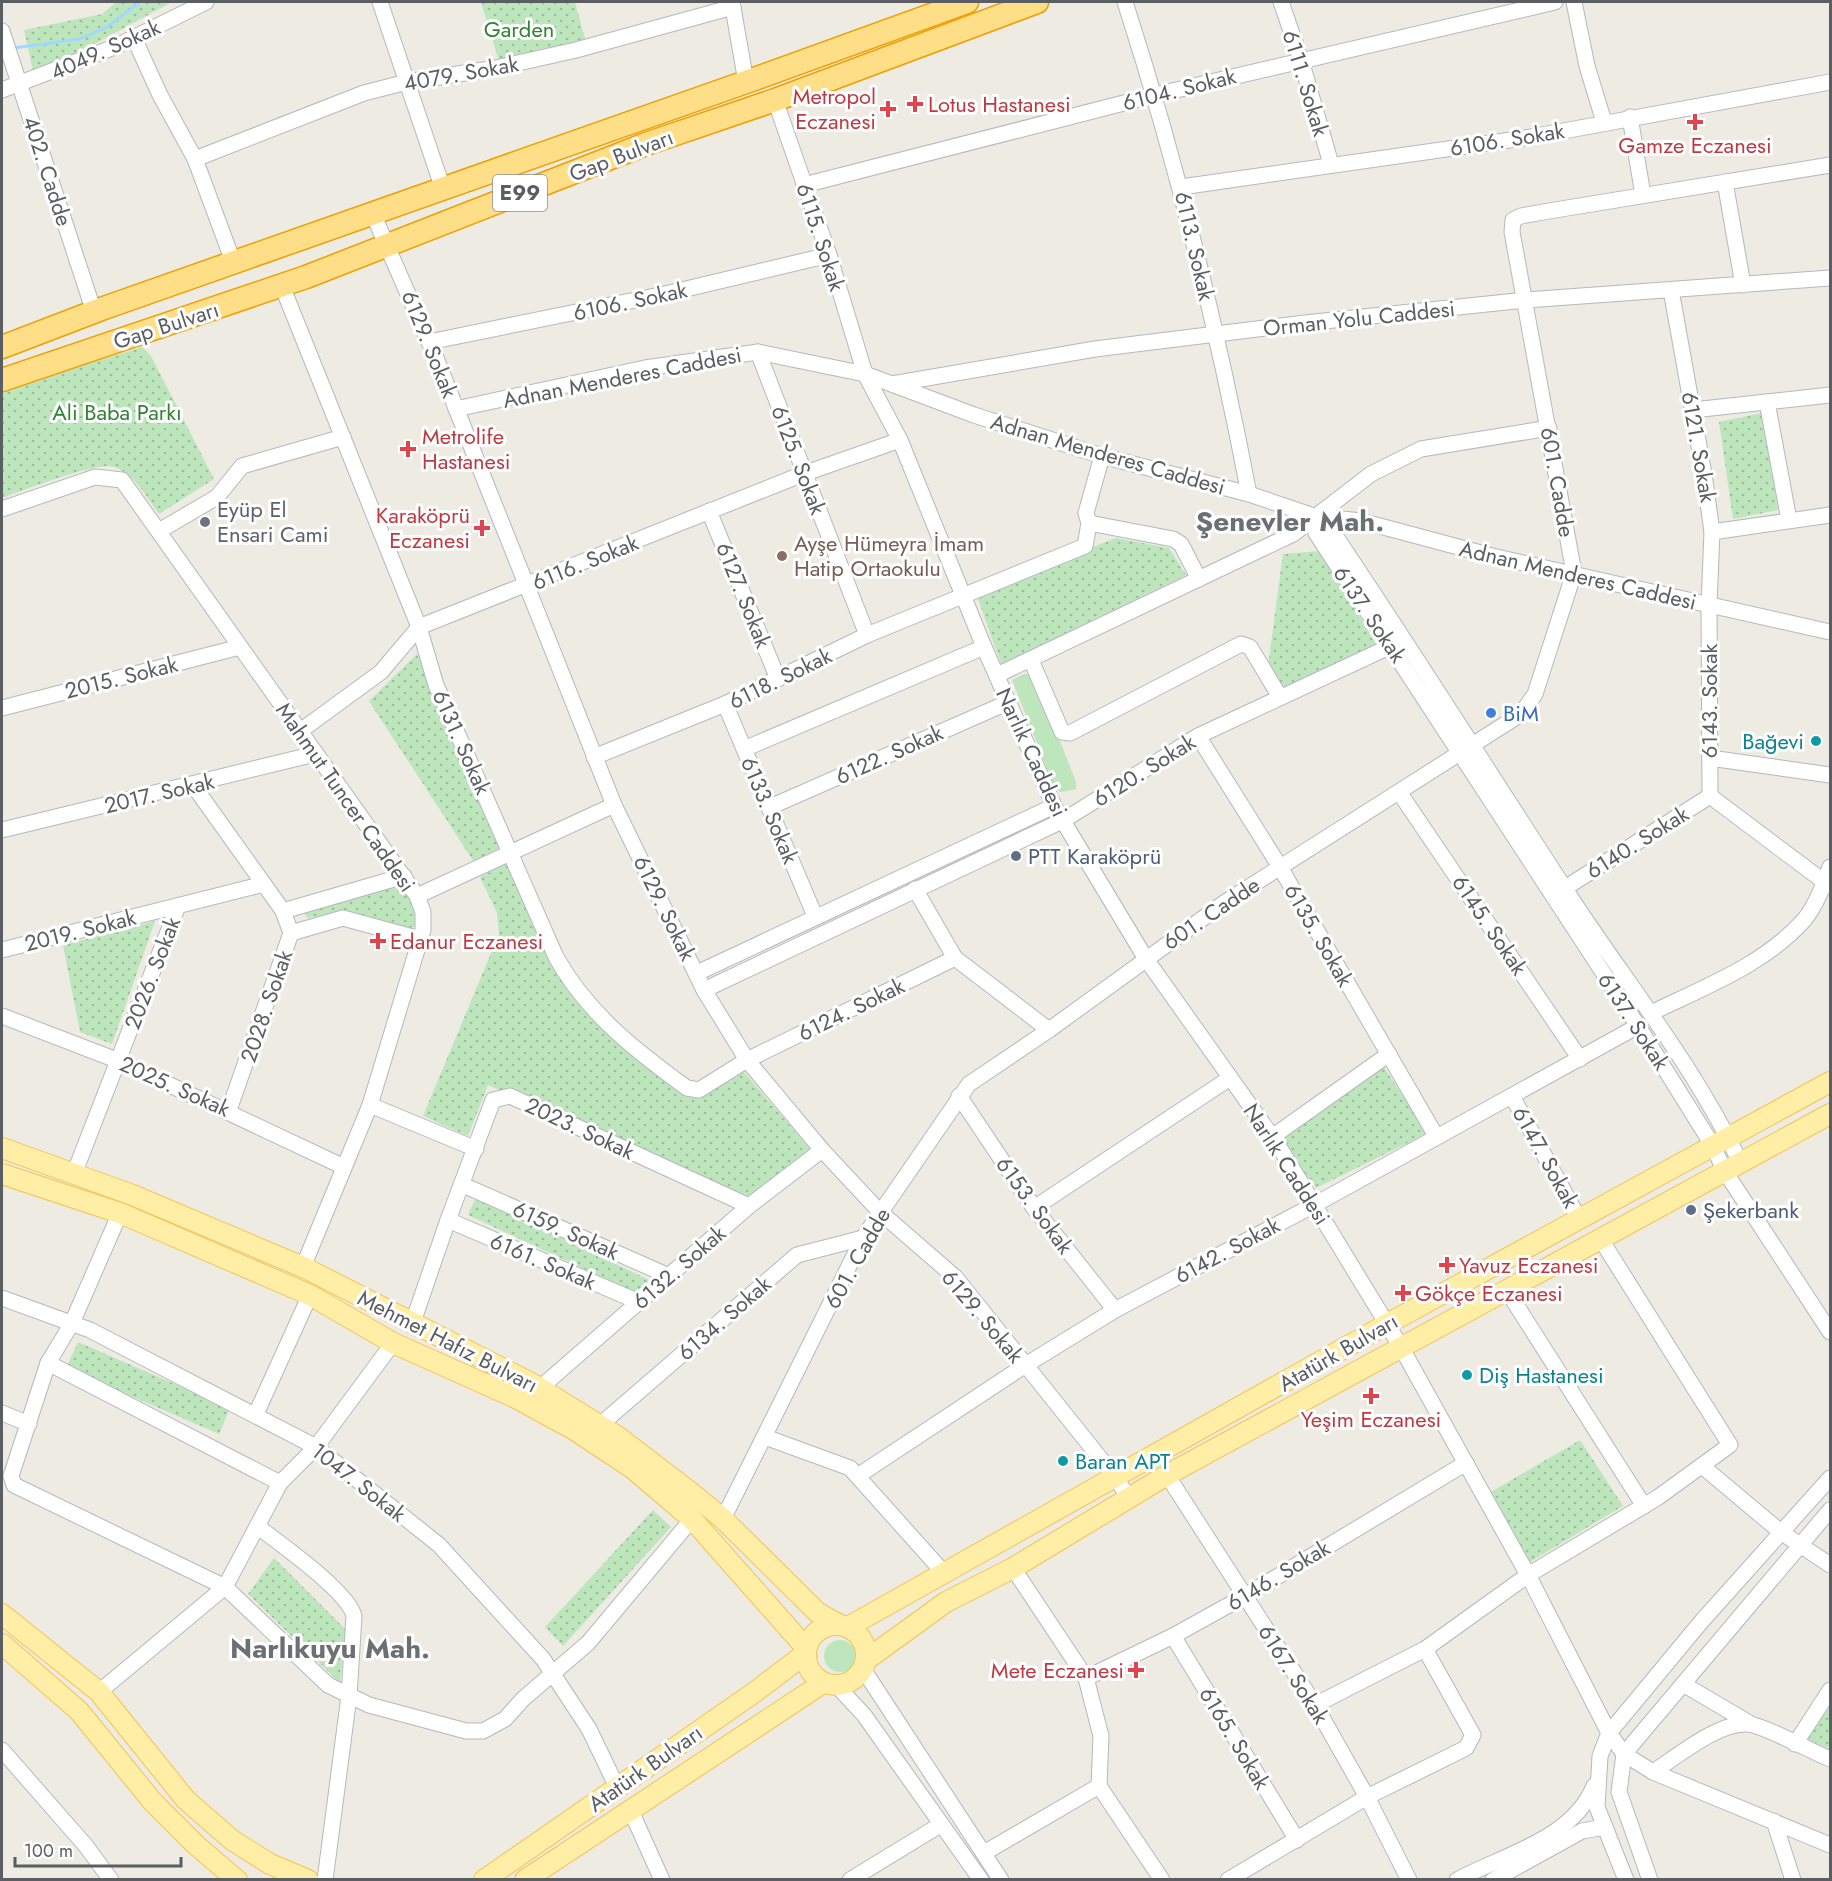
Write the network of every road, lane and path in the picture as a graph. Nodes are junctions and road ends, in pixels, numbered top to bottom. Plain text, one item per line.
1 (206, 2) edge
2 (380, 2) edge
3 (968, 2) edge
4 (1037, 2) edge
5 (1125, 2) edge
6 (1281, 2) edge
7 (1555, 2) edge
8 (1574, 2) edge
9 (733, 4) edge
10 (134, 38) junction
11 (6, 42) edge
12 (1301, 60) junction
13 (407, 82) junction
14 (746, 82) junction
15 (1830, 82) edge
16 (20, 85) junction
17 (2, 90) edge
18 (1155, 94) junction
19 (775, 100) junction
20 (1630, 117) junction
21 (1604, 122) junction
22 (195, 159) junction
23 (1331, 164) junction
24 (1830, 165) edge
25 (1725, 182) junction
26 (804, 184) junction
27 (1181, 187) junction
28 (443, 189) junction
29 (1643, 195) junction
30 (373, 214) junction
31 (389, 245) junction
32 (829, 255) junction
33 (234, 264) junction
34 (1830, 278) edge
35 (1743, 285) junction
36 (282, 286) junction
37 (1671, 290) junction
38 (1526, 300) junction
39 (94, 312) junction
40 (1215, 334) junction
41 (429, 342) junction
42 (2, 347) edge
43 (758, 352) junction
44 (865, 374) junction
45 (2, 380) edge
46 (892, 384) junction
47 (1830, 395) edge
48 (1767, 402) junction
49 (456, 409) junction
50 (1693, 410) junction
51 (1549, 428) junction
52 (343, 437) junction
53 (900, 440) junction
54 (1102, 456) junction
55 (803, 474) junction
56 (1249, 494) junction
57 (2, 509) edge
58 (709, 511) junction
59 (1830, 515) edge
60 (1314, 516) junction
61 (1789, 520) junction
62 (1089, 524) junction
63 (159, 531) junction
64 (1712, 531) junction
65 (1574, 573) junction
66 (1199, 579) junction
67 (528, 585) junction
68 (963, 595) junction
69 (1709, 605) junction
70 (419, 627) junction
71 (1830, 632) edge
72 (867, 635) junction
73 (1391, 646) junction
74 (240, 647) junction
75 (984, 647) junction
76 (1031, 660) junction
77 (997, 675) junction
78 (778, 679) junction
79 (1280, 697) junction
80 (1009, 702) junction
81 (724, 704) junction
82 (2, 708) edge
83 (299, 732) junction
84 (1198, 736) junction
85 (744, 749) junction
86 (1466, 749) junction
87 (315, 754) junction
88 (594, 757) junction
89 (1710, 758) junction
90 (1830, 775) edge
91 (194, 785) junction
92 (1399, 792) junction
93 (1710, 796) junction
94 (614, 805) junction
95 (1054, 806) junction
96 (770, 807) junction
97 (1064, 820) junction
98 (2, 830) edge
99 (509, 851) junction
100 (1280, 867) junction
101 (1830, 867) edge
102 (404, 876) junction
103 (264, 884) junction
104 (1827, 885) edge
105 (1565, 888) junction
106 (915, 889) junction
107 (417, 896) junction
108 (178, 906) junction
109 (283, 910) junction
110 (815, 916) junction
111 (291, 933) junction
112 (420, 939) junction
113 (2, 950) edge
114 (955, 958) junction
115 (1146, 959) junction
116 (697, 973) junction
117 (704, 990) junction
118 (1651, 1013) junction
119 (2, 1016) edge
120 (1638, 1026) junction
121 (1049, 1030) junction
122 (1389, 1054) junction
123 (1580, 1059) junction
124 (747, 1060) junction
125 (120, 1061) junction
126 (1230, 1078) junction
127 (1830, 1082) edge
128 (959, 1096) junction
129 (1512, 1096) junction
130 (370, 1105) junction
131 (229, 1110) junction
132 (1830, 1114) edge
133 (1436, 1136) junction
134 (1272, 1137) junction
135 (1721, 1142) junction
136 (2, 1148) edge
137 (476, 1149) junction
138 (822, 1150) junction
139 (1732, 1166) junction
140 (344, 1167) junction
141 (2, 1174) edge
142 (74, 1174) junction
143 (463, 1185) junction
144 (1314, 1205) junction
145 (749, 1206) junction
146 (1034, 1208) junction
147 (880, 1212) junction
148 (120, 1213) junction
149 (1579, 1219) junction
150 (447, 1220) junction
151 (863, 1238) junction
152 (1600, 1238) junction
153 (303, 1267) junction
154 (669, 1276) junction
155 (1506, 1289) junction
156 (310, 1295) junction
157 (2, 1298) edge
158 (639, 1302) junction
159 (1115, 1310) junction
160 (414, 1322) junction
161 (72, 1323) junction
162 (1387, 1324) junction
163 (1830, 1332) edge
164 (393, 1342) junction
165 (1401, 1347) junction
166 (48, 1363) junction
167 (1024, 1366) junction
168 (540, 1388) junction
169 (2, 1413) edge
170 (256, 1414) junction
171 (29, 1424) junction
172 (600, 1425) junction
173 (765, 1437) junction
174 (316, 1447) junction
175 (1466, 1463) junction
176 (1702, 1466) junction
177 (859, 1475) junction
178 (1167, 1475) junction
179 (1116, 1478) junction
180 (1830, 1478) edge
181 (280, 1483) junction
182 (1128, 1497) junction
183 (1644, 1506) junction
184 (1830, 1510) edge
185 (692, 1519) junction
186 (723, 1519) junction
187 (257, 1526) junction
188 (1782, 1533) junction
189 (1802, 1544) junction
190 (1830, 1565) edge
191 (1013, 1568) junction
192 (944, 1573) junction
193 (1528, 1575) junction
194 (225, 1587) junction
195 (1245, 1596) junction
196 (2, 1614) edge
197 (844, 1626) junction
198 (1173, 1636) junction
199 (2, 1644) edge
200 (1425, 1649) junction
201 (806, 1651) junction
202 (864, 1664) junction
203 (552, 1674) junction
204 (1086, 1678) junction
205 (830, 1684) junction
206 (1683, 1684) junction
207 (1830, 1690) edge
208 (99, 1692) junction
209 (349, 1696) junction
210 (1315, 1706) junction
211 (1751, 1724) junction
212 (1609, 1733) junction
213 (1795, 1744) junction
214 (2, 1750) edge
215 (1624, 1754) junction
216 (1830, 1759) edge
217 (1653, 1772) junction
218 (1597, 1781) junction
219 (1099, 1786) junction
220 (617, 1787) junction
221 (1367, 1797) junction
222 (631, 1811) junction
223 (1774, 1821) junction
224 (940, 1825) junction
225 (1605, 1827) junction
226 (1297, 1840) junction
227 (1830, 1845) edge
228 (984, 1853) junction
229 (1466, 1877) edge
230 (111, 1880) edge
231 (237, 1880) edge
232 (308, 1880) edge
233 (325, 1880) edge
234 (484, 1880) edge
235 (525, 1880) edge
236 (662, 1880) edge
237 (850, 1880) edge
238 (981, 1880) edge
239 (1001, 1880) edge
240 (1162, 1880) edge
241 (1228, 1880) edge
242 (1409, 1880) edge
243 (1493, 1880) edge
244 (1626, 1880) edge
245 (1650, 1880) edge
246 (1793, 1880) edge

1 - 10 street, 4049. Sokak
2 - 13 street
3 - 14 highway, Gap Bulvarı / E99
4 - 19 highway, Gap Bulvarı / E99
5 - 18 street, 6113. Sokak
6 - 12 street, 6111. Sokak
7 - 12 street, 6104. Sokak
8 - 21 street
9 - 13 street, 4079. Sokak
9 - 14 street
10 - 16 street, 4049. Sokak
10 - 22 street
11 - 16 street, 402. Cadde
12 - 18 street, 6104. Sokak
12 - 23 street, 6111. Sokak
13 - 22 street, 4079. Sokak
13 - 28 street
14 - 28 highway, Gap Bulvarı / E99
15 - 20 street, 6106. Sokak
16 - 17 street, 4049. Sokak
16 - 39 street, 402. Cadde
18 - 26 street, 6104. Sokak
18 - 27 street, 6113. Sokak
19 - 26 street, 6115. Sokak
19 - 31 highway, Gap Bulvarı / E99
20 - 21 street, 6106. Sokak
20 - 29 street
21 - 23 street, 6106. Sokak
22 - 33 street
23 - 27 street, 6106. Sokak
24 - 25 street
25 - 29 street
25 - 35 street
26 - 32 street, 6115. Sokak
27 - 40 street, 6113. Sokak
28 - 30 highway, Gap Bulvarı / E99
29 - 38 street, 601. Cadde
30 - 31 street, 6129. Sokak
30 - 33 highway, Gap Bulvarı / E99
31 - 36 highway, Gap Bulvarı / E99
31 - 41 street, 6129. Sokak
32 - 41 street, 6106. Sokak
32 - 44 street, 6115. Sokak
33 - 39 highway, Gap Bulvarı / E99
34 - 35 street, Orman Yolu Caddesi
35 - 37 street, Orman Yolu Caddesi
36 - 45 highway, Gap Bulvarı / E99
36 - 52 street, 6131. Sokak
37 - 38 street, Orman Yolu Caddesi
37 - 50 street, 6121. Sokak
38 - 40 street, Orman Yolu Caddesi
38 - 51 street, 601. Cadde
39 - 42 highway, Gap Bulvarı / E99
40 - 46 street, Orman Yolu Caddesi
40 - 56 street, 6113. Sokak
41 - 49 street, 6129. Sokak
43 - 44 street, Adnan Menderes Caddesi
43 - 49 street, Adnan Menderes Caddesi
43 - 55 street, 6125. Sokak
44 - 46 street, Adnan Menderes Caddesi
44 - 53 street, Narlık Caddesi
46 - 54 street, Adnan Menderes Caddesi
47 - 48 street
48 - 50 street
48 - 61 street
49 - 67 street, 6129. Sokak
50 - 64 street, 6121. Sokak
51 - 60 street
51 - 65 street, 601. Cadde
52 - 63 street
52 - 70 street, 6131. Sokak
53 - 55 street, 6116. Sokak
53 - 68 street, Narlık Caddesi
54 - 56 street, Adnan Menderes Caddesi
54 - 62 street
55 - 58 street, 6116. Sokak
55 - 72 street, 6125. Sokak
56 - 60 street, Adnan Menderes Caddesi
57 - 63 street, Mahmut Tuncer Caddesi
58 - 67 street, 6116. Sokak
58 - 78 street, 6127. Sokak
59 - 61 street
60 - 65 street, Adnan Menderes Caddesi
60 - 66 street
60 - 73 street, 6137. Sokak
60 - 86 street, 6137. Sokak
61 - 64 street
62 - 66 street
62 - 68 street, 6118. Sokak
63 - 74 street, Mahmut Tuncer Caddesi
64 - 69 street, 6121. Sokak
65 - 69 street, Adnan Menderes Caddesi
65 - 86 street, 601. Cadde
66 - 76 street
67 - 70 street, 6116. Sokak
67 - 88 street, 6129. Sokak
68 - 72 street, 6118. Sokak
68 - 75 street, Narlık Caddesi
69 - 71 street, Adnan Menderes Caddesi
69 - 89 street, 6143. Sokak
70 - 83 street, 6116. Sokak
70 - 99 street, 6131. Sokak
72 - 78 street, 6118. Sokak
73 - 79 street, 6120. Sokak
73 - 86 street, 6137. Sokak
74 - 82 street, 2015. Sokak
74 - 83 street, Mahmut Tuncer Caddesi
75 - 77 street, Narlık Caddesi
75 - 85 street
76 - 77 street
76 - 79 street
77 - 80 street, Narlık Caddesi
78 - 81 street, 6118. Sokak
79 - 84 street, 6120. Sokak
80 - 95 street, Narlık Caddesi
80 - 96 street, 6122. Sokak
81 - 85 street, 6133. Sokak
81 - 88 street, 6118. Sokak
83 - 87 street, Mahmut Tuncer Caddesi
84 - 97 street, 6120. Sokak
84 - 100 street, 6135. Sokak
85 - 96 street, 6133. Sokak
86 - 92 street, 601. Cadde
86 - 105 street, 6137. Sokak
86 - 120 street, 6137. Sokak
87 - 91 street, 2017. Sokak
87 - 102 street, Mahmut Tuncer Caddesi
88 - 94 street, 6129. Sokak
89 - 90 street
89 - 93 street, 6143. Sokak
91 - 98 street, 2017. Sokak
91 - 103 street, 2028. Sokak
92 - 100 street, 601. Cadde
92 - 123 street, 6145. Sokak
93 - 104 street
93 - 105 street, 6140. Sokak
94 - 99 street
94 - 116 street, 6129. Sokak
95 - 97 street, Narlık Caddesi
95 - 110 street
96 - 110 street, 6133. Sokak
97 - 106 street, 6120. Sokak
97 - 115 street, Narlık Caddesi
99 - 107 street
99 - 124 street, 6131. Sokak
100 - 115 street, 601. Cadde
100 - 122 street, 6135. Sokak
101 - 104 street
102 - 107 street, Mahmut Tuncer Caddesi
102 - 109 street
103 - 108 street, 2019. Sokak
103 - 109 street, 2028. Sokak
104 - 118 street
105 - 118 street, 6137. Sokak
106 - 114 street
106 - 117 street, 6120. Sokak
107 - 112 street, Mahmut Tuncer Caddesi
108 - 113 street, 2019. Sokak
108 - 125 street, 2026. Sokak
109 - 111 street, 2028. Sokak
110 - 116 street
111 - 112 street
111 - 131 street, 2028. Sokak
112 - 130 street, Mahmut Tuncer Caddesi
114 - 121 street
114 - 124 street, 6124. Sokak
115 - 121 street, 601. Cadde
115 - 126 street, Narlık Caddesi
116 - 117 street, 6129. Sokak
117 - 124 street, 6129. Sokak
118 - 135 street, 6137. Sokak
119 - 125 street, 2025. Sokak
120 - 123 street, 6142. Sokak
120 - 135 street, 6137. Sokak
121 - 128 street, 601. Cadde
122 - 133 street, 6135. Sokak
122 - 134 street
123 - 129 street, 6142. Sokak
124 - 138 street, 6129. Sokak
125 - 131 street, 2025. Sokak
125 - 142 street, 2026. Sokak
126 - 134 street, Narlık Caddesi
126 - 146 street
127 - 135 main road, Atatürk Bulvarı
128 - 146 street, 6153. Sokak
128 - 147 street, 601. Cadde
129 - 133 street, 6142. Sokak
129 - 149 street, 6147. Sokak
130 - 137 street
130 - 140 street, Mahmut Tuncer Caddesi
131 - 140 street, 2025. Sokak
132 - 139 main road, Atatürk Bulvarı
133 - 144 street, 6142. Sokak
134 - 144 street, Narlık Caddesi
135 - 139 street, 6137. Sokak
135 - 149 main road, Atatürk Bulvarı
136 - 142 main road, Mehmet Hafız Bulvarı
137 - 143 street, 2023. Sokak
137 - 145 street, 2023. Sokak
138 - 145 street, 6132. Sokak
138 - 147 street, 6129. Sokak
139 - 152 main road, Atatürk Bulvarı
139 - 163 street, 6137. Sokak
140 - 153 street, Mahmut Tuncer Caddesi
141 - 148 main road, Mehmet Hafız Bulvarı
142 - 153 main road, Mehmet Hafız Bulvarı
143 - 150 street, 2023. Sokak
143 - 154 street, 6159. Sokak
144 - 159 street, 6142. Sokak
144 - 162 street, Narlık Caddesi
145 - 154 street, 6132. Sokak
146 - 159 street, 6153. Sokak
147 - 151 street, 601. Cadde
147 - 167 street, 6129. Sokak
148 - 156 main road, Mehmet Hafız Bulvarı
148 - 161 street
149 - 162 main road, Atatürk Bulvarı
150 - 158 street, 6161. Sokak
150 - 160 street, 2023. Sokak
151 - 172 street, 6134. Sokak
151 - 173 street, 601. Cadde
152 - 155 main road, Atatürk Bulvarı
152 - 176 street
153 - 160 main road, Mehmet Hafız Bulvarı
154 - 158 street, 6132. Sokak
155 - 165 main road, Atatürk Bulvarı
155 - 183 street
156 - 164 main road, Mehmet Hafız Bulvarı
156 - 170 street
157 - 161 street, 1047. Sokak
158 - 168 street, 6132. Sokak
159 - 167 street, 6142. Sokak
160 - 168 main road, Mehmet Hafız Bulvarı
161 - 166 street
161 - 170 street, 1047. Sokak
162 - 165 street, Narlık Caddesi
162 - 179 main road, Atatürk Bulvarı
164 - 174 street
164 - 185 main road, Mehmet Hafız Bulvarı
165 - 175 street, Narlık Caddesi
165 - 178 main road, Atatürk Bulvarı
166 - 171 street
166 - 181 street
167 - 177 street, 6142. Sokak
167 - 179 street, 6129. Sokak
168 - 172 main road, Mehmet Hafız Bulvarı
169 - 171 street
170 - 174 street, 1047. Sokak
171 - 194 street
172 - 186 main road, Mehmet Hafız Bulvarı
173 - 177 street
173 - 186 street, 601. Cadde
174 - 181 street
174 - 203 street, 1047. Sokak
175 - 193 street, Narlık Caddesi
175 - 195 street, 6146. Sokak
176 - 183 street
176 - 188 street
177 - 192 street
178 - 182 main road, Atatürk Bulvarı
178 - 195 street, 6167. Sokak
179 - 182 street, 6129. Sokak
179 - 192 main road, Atatürk Bulvarı
180 - 188 street
181 - 187 street
182 - 191 main road, Atatürk Bulvarı
183 - 193 street
184 - 189 street
185 - 201 main road, Mehmet Hafız Bulvarı
185 - 203 street
186 - 197 main road, Mehmet Hafız Bulvarı
187 - 194 street
187 - 209 street
188 - 189 street
188 - 212 street
189 - 190 street
189 - 206 street
191 - 202 main road, Atatürk Bulvarı
191 - 204 street
192 - 197 main road, Atatürk Bulvarı
193 - 200 street
193 - 212 street, Narlık Caddesi
194 - 208 street
194 - 209 street
195 - 198 street, 6146. Sokak
195 - 210 street, 6167. Sokak
196 - 208 main road
197 - 201 main road
197 - 202 main road
198 - 204 street, 6146. Sokak
198 - 226 street, 6165. Sokak
199 - 231 main road
200 - 210 street
200 - 221 street
201 - 205 main road
201 - 220 main road, Atatürk Bulvarı
202 - 205 main road
202 - 228 street
203 - 209 street
203 - 220 street, 1047. Sokak
204 - 219 street
205 - 222 main road, Atatürk Bulvarı
205 - 224 street
206 - 211 street
206 - 215 street
207 - 213 street
208 - 232 main road
209 - 233 street
210 - 221 street, 6167. Sokak
211 - 213 street
211 - 217 street
212 - 215 street, Narlık Caddesi
212 - 218 street
213 - 216 street
214 - 230 street
215 - 217 street
215 - 245 street
217 - 223 street
218 - 225 street
218 - 229 street
219 - 228 street
219 - 240 street
220 - 234 main road, Atatürk Bulvarı
221 - 226 street
221 - 242 street, 6167. Sokak
222 - 235 main road, Atatürk Bulvarı
222 - 236 street
223 - 227 street
223 - 246 street
224 - 237 street
224 - 238 street
225 - 243 street
225 - 244 street
226 - 241 street
228 - 239 street

